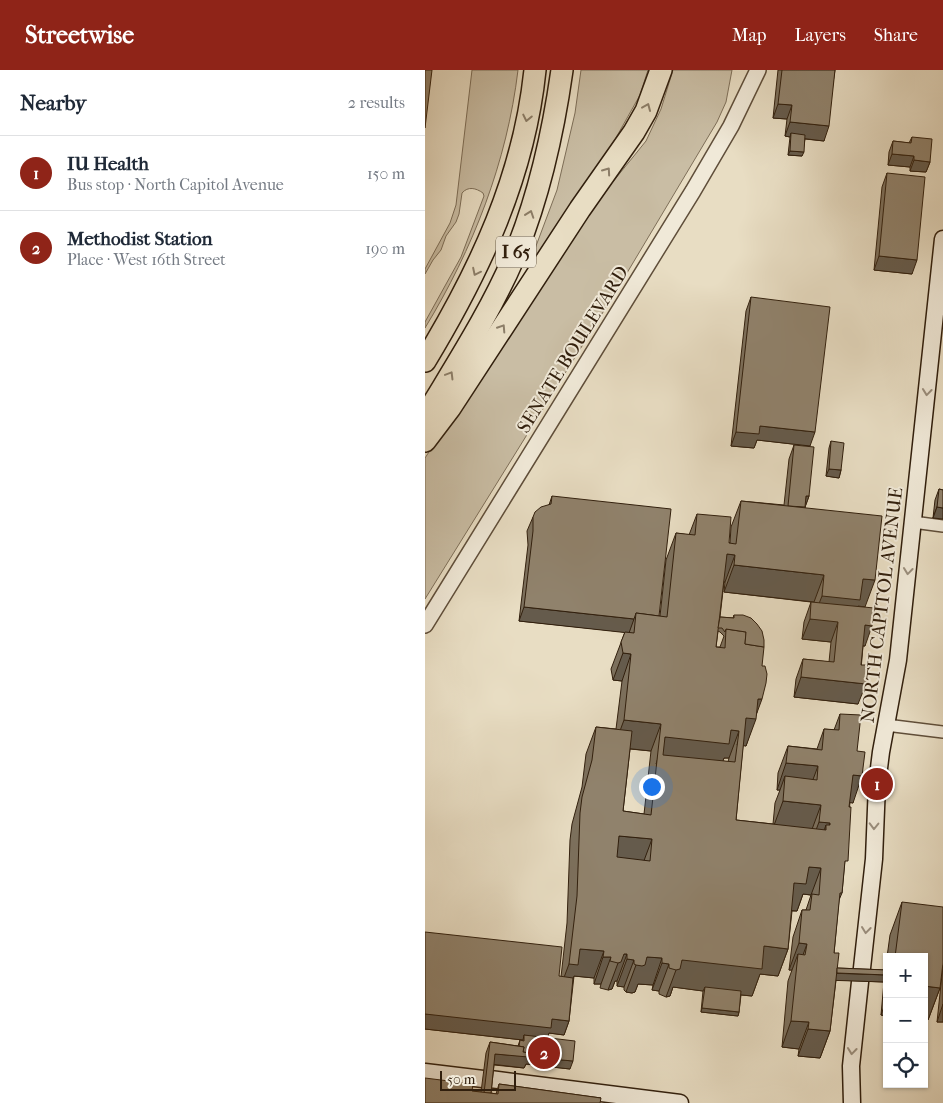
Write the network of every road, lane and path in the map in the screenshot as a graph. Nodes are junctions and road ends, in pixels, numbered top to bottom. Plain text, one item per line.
1 (535, 70) edge
2 (562, 70) edge
3 (748, 70) edge
4 (758, 70) edge
5 (659, 74) edge
6 (746, 91) junction
7 (943, 239) edge
8 (425, 361) edge
9 (425, 417) edge
10 (425, 441) edge
11 (913, 522) junction
12 (943, 526) edge
13 (425, 625) edge
14 (886, 725) junction
15 (943, 732) edge
16 (425, 1072) edge
17 (679, 1103) edge
18 (852, 1103) edge

1 -> 8 highway, I 65
9 -> 2 highway, I 65
3 - 6 street, SENATE BOULEVARD
4 - 6 street, SENATE BOULEVARD
10 -> 5 highway
6 - 13 street, SENATE BOULEVARD
7 -> 11 main road, NORTH CAPITOL AVENUE
11 - 12 street
11 -> 14 main road, NORTH CAPITOL AVENUE
14 - 15 street
14 -> 18 main road, NORTH CAPITOL AVENUE
16 - 17 main road

